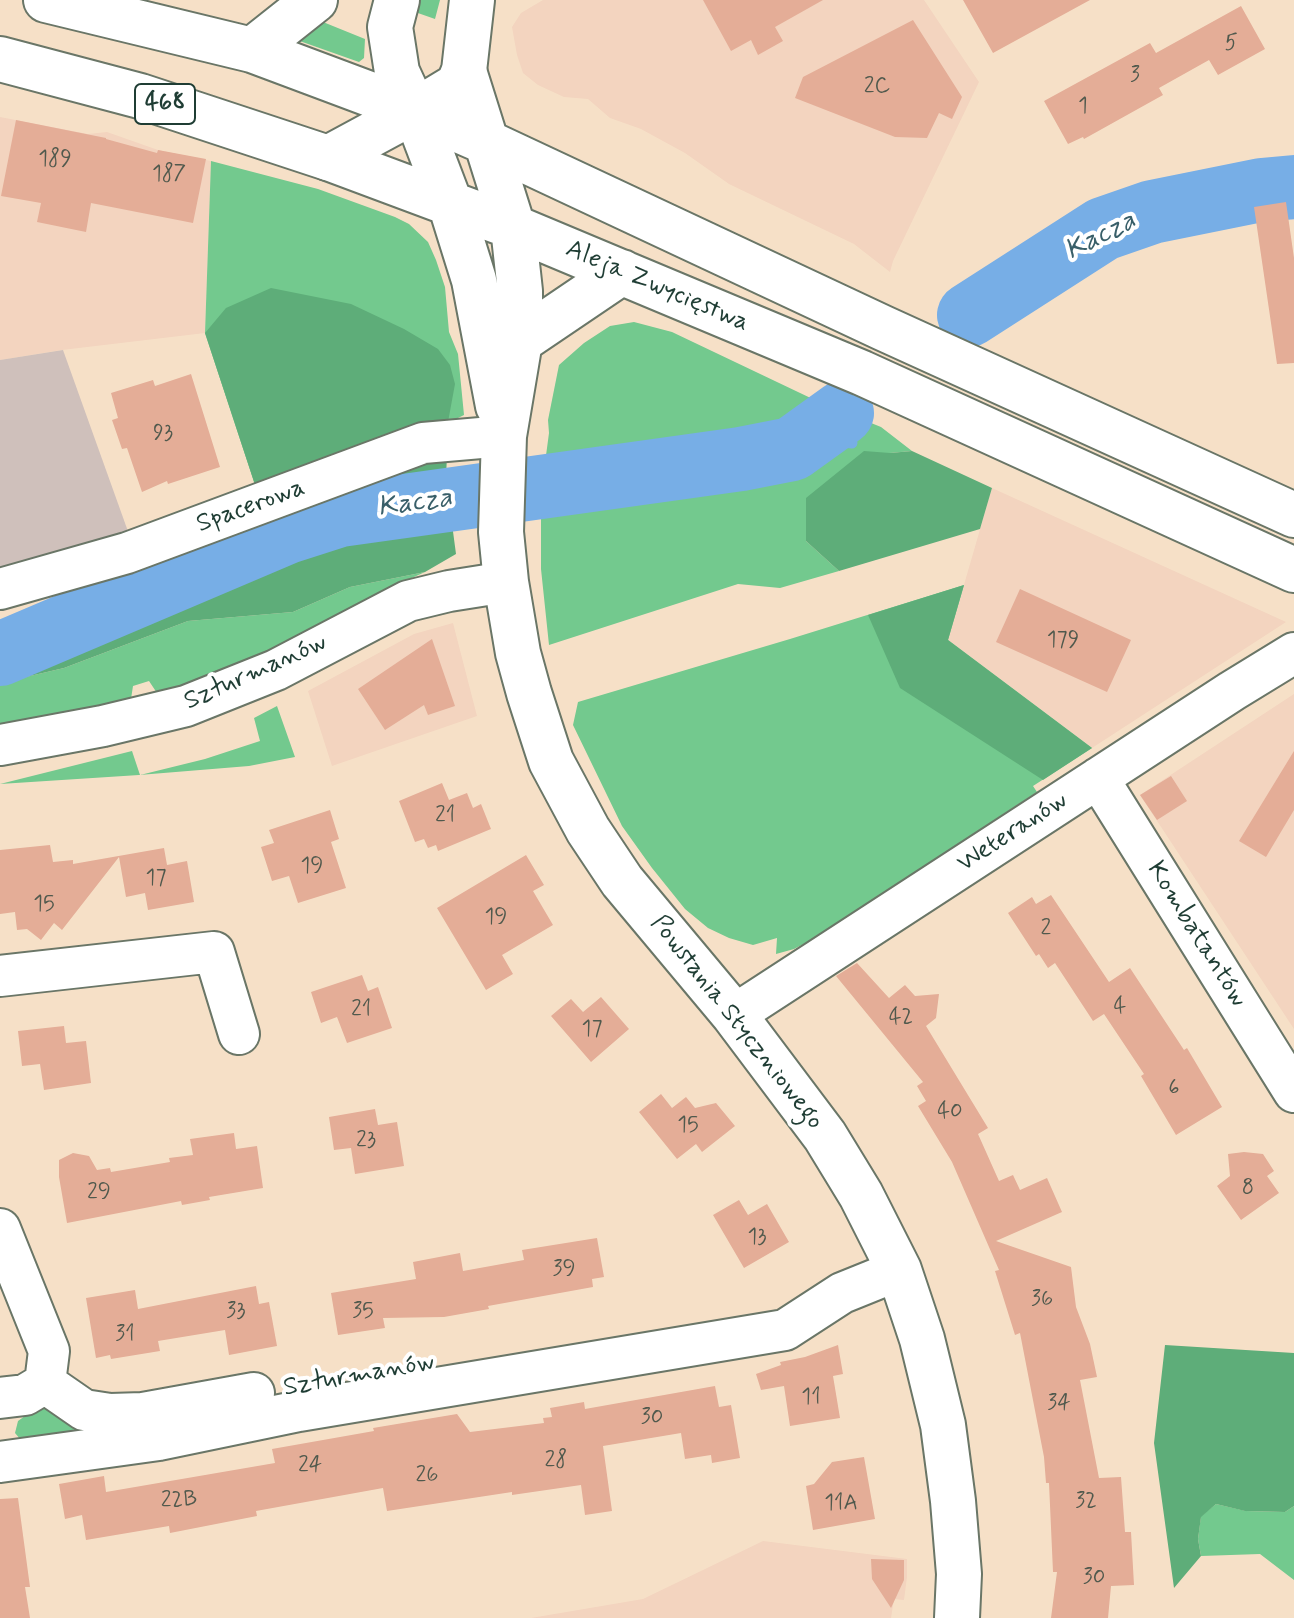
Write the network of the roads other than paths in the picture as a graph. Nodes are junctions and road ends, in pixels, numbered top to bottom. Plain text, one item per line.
1 (46, 0) edge
2 (315, 0) edge
3 (397, 0) edge
4 (472, 0) edge
5 (252, 50) junction
6 (0, 59) edge
7 (464, 71) junction
8 (415, 111) junction
9 (486, 142) junction
10 (328, 158) junction
11 (450, 203) junction
12 (513, 227) junction
13 (622, 272) junction
14 (520, 341) junction
15 (504, 442) junction
16 (1294, 515) edge
17 (1294, 570) edge
18 (506, 582) junction
19 (0, 589) edge
20 (1294, 653) edge
21 (0, 745) edge
22 (1098, 778) junction
23 (0, 976) edge
24 (734, 1015) junction
25 (239, 1034) dead end
26 (1294, 1092) edge
27 (0, 1229) edge
28 (899, 1270) junction
29 (842, 1293) junction
30 (45, 1383) junction
31 (0, 1398) edge
32 (1, 1454) edge
33 (957, 1618) edge

1 - 5 main road
2 - 5 main road
3 - 8 main road, Powstania Styczniowego
4 - 7 main road
5 - 8 main road
6 - 10 main road, Aleja Zwycięstwa / 468
7 - 8 main road
7 - 9 main road, Powstania Styczniowego
8 - 9 main road
8 - 10 main road
8 - 11 main road, Powstania Styczniowego
9 - 11 main road
9 - 12 main road, Powstania Styczniowego
9 - 16 main road
10 - 11 main road, Aleja Zwycięstwa / 468
11 - 12 main road, Aleja Zwycięstwa / 468
11 - 15 main road, Powstania Styczniowego
12 - 13 main road, Aleja Zwycięstwa / 468
12 - 14 main road, Powstania Styczniowego
13 - 14 main road
13 - 17 main road, Aleja Zwycięstwa / 468
14 - 15 main road, Powstania Styczniowego
15 - 18 main road, Powstania Styczniowego
15 - 19 street, Spacerowa
18 - 21 street, Szturmanów
18 - 24 main road, Powstania Styczniowego
20 - 22 street, Weteranów
22 - 24 street, Weteranów
22 - 26 street, Kombatantów
23 - 25 street
24 - 28 main road, Powstania Styczniowego
27 - 30 street
28 - 29 street, Szturmanów
28 - 33 main road, Powstania Styczniowego
29 - 30 street, Szturmanów
29 - 32 street, Szturmanów
30 - 31 street

